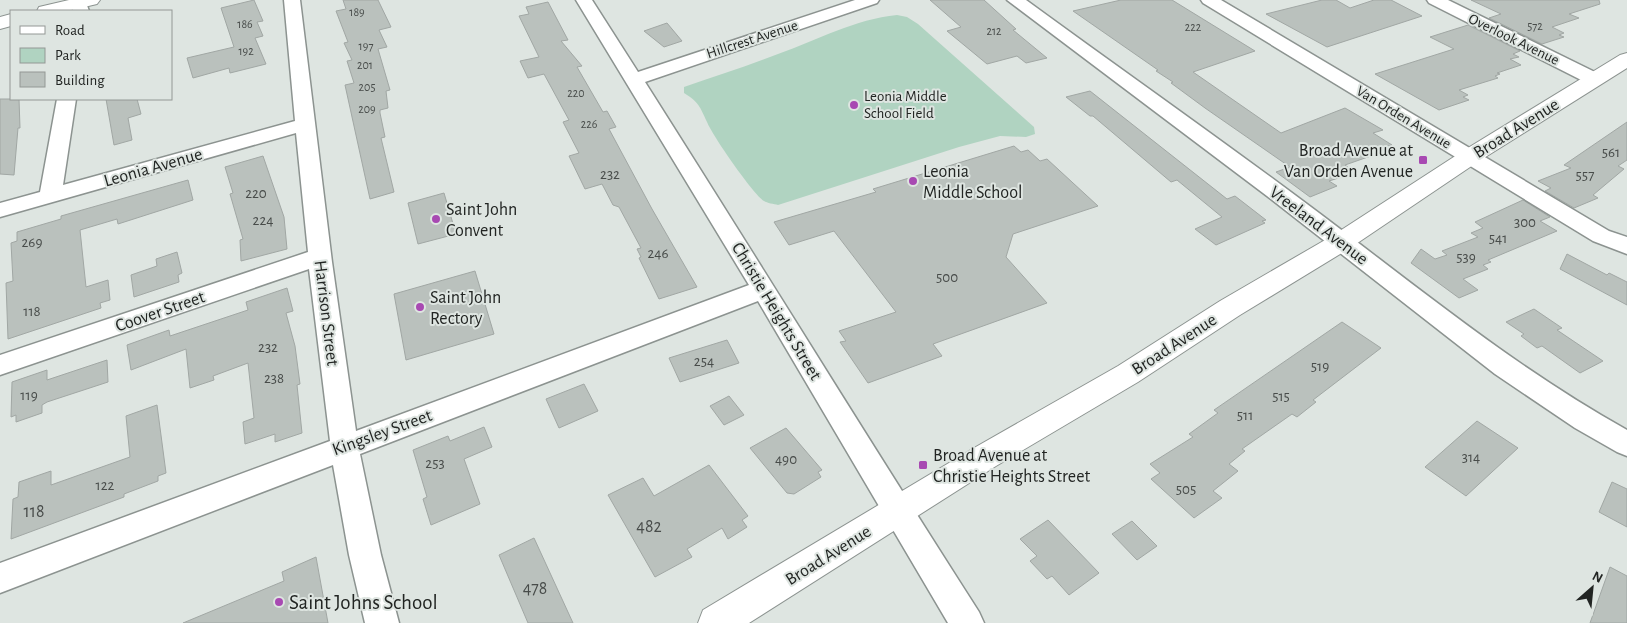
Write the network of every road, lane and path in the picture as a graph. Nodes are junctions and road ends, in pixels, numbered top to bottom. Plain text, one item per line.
1 (292, 0) edge
2 (584, 0) edge
3 (871, 0) edge
4 (1015, 0) edge
5 (1209, 0) edge
6 (1435, 0) edge
7 (84, 5) edge
8 (52, 10) edge
9 (1627, 59) edge
10 (634, 78) junction
11 (1594, 78) junction
12 (66, 100) edge
13 (305, 124) junction
14 (1471, 156) junction
15 (50, 196) junction
16 (0, 210) edge
17 (1341, 242) junction
18 (1627, 246) edge
19 (319, 257) junction
20 (764, 289) junction
21 (0, 365) edge
22 (1627, 444) edge
23 (344, 446) junction
24 (897, 511) junction
25 (0, 578) edge
26 (382, 623) edge
27 (716, 623) edge
28 (967, 623) edge

1 - 13 street, Harrison Street
2 - 10 street, Christie Heights Street
3 - 10 street, Hillcrest Avenue
4 - 17 street, Vreeland Avenue
5 - 14 street, Van Orden Avenue
6 - 11 street, Overlook Avenue
7 - 8 street
9 - 11 street, Broad Avenue
10 - 20 street, Christie Heights Street
11 - 14 street, Broad Avenue
12 - 15 street
13 - 15 street, Leonia Avenue
13 - 19 street, Harrison Street
14 - 17 street, Broad Avenue
14 - 18 street, Van Orden Avenue
15 - 16 street, Leonia Avenue
17 - 22 street, Vreeland Avenue
17 - 24 street, Broad Avenue
19 - 21 street, Coover Street
19 - 23 street, Harrison Street
20 - 23 street, Kingsley Street
20 - 24 street, Christie Heights Street
23 - 25 street, Kingsley Street
23 - 26 street, Harrison Street
24 - 27 street, Broad Avenue
24 - 28 street, Christie Heights Street

